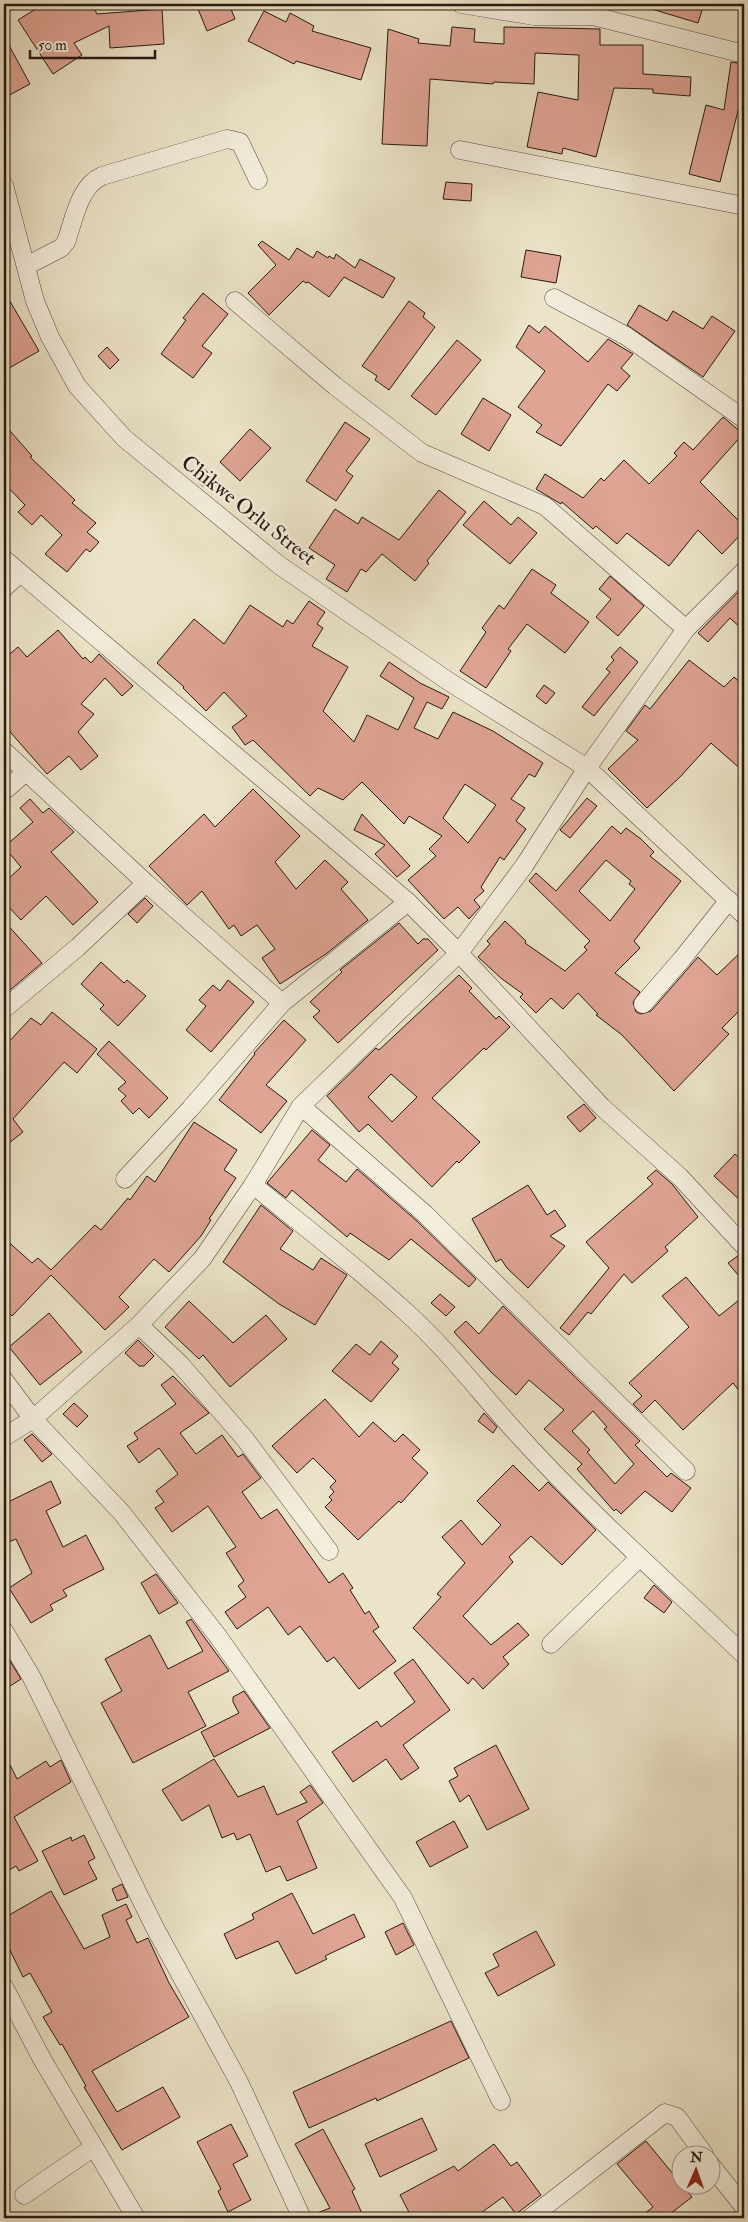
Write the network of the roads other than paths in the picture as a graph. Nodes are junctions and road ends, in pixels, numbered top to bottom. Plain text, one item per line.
1 (461, 4) edge
2 (744, 54) edge
3 (460, 150) dead end
4 (258, 180) dead end
5 (5, 194) edge
6 (744, 206) edge
7 (26, 266) junction
8 (554, 298) dead end
9 (235, 301) dead end
10 (744, 419) edge
11 (4, 559) edge
12 (19, 574) junction
13 (743, 574) edge
14 (4, 588) edge
15 (686, 629) junction
16 (4, 751) edge
17 (587, 768) junction
18 (26, 772) junction
19 (4, 791) edge
20 (146, 883) junction
21 (729, 900) junction
22 (408, 902) junction
23 (744, 915) edge
24 (458, 953) junction
25 (282, 1003) junction
26 (643, 1004) dead end
27 (4, 1009) edge
28 (302, 1106) junction
29 (125, 1179) dead end
30 (253, 1185) junction
31 (744, 1246) edge
32 (139, 1325) junction
33 (4, 1380) edge
34 (33, 1419) junction
35 (4, 1437) edge
36 (686, 1471) dead end
37 (329, 1551) dead end
38 (639, 1558) junction
39 (4, 1631) edge
40 (551, 1644) dead end
41 (744, 1655) edge
42 (4, 1987) edge
43 (501, 2101) dead end
44 (697, 2144) edge
45 (94, 2147) junction
46 (720, 2177) edge
47 (24, 2195) dead end
48 (744, 2207) edge
49 (136, 2218) edge
50 (302, 2218) edge
51 (530, 2218) edge

1 - 2 street
3 - 6 street
4 - 7 street
5 - 7 street, Chikwe Orlu Street
7 - 17 street, Chikwe Orlu Street
8 - 10 street
9 - 15 street
11 - 12 street
12 - 14 street
12 - 22 street
13 - 15 street
15 - 17 street
16 - 18 street
17 - 21 street, Chikwe Orlu Street
17 - 24 street
18 - 19 street
18 - 20 street
20 - 25 street
20 - 27 street
21 - 23 street, Chikwe Orlu Street
21 - 26 street
22 - 24 street
22 - 25 street
24 - 28 street
24 - 31 street
25 - 29 street
28 - 30 street
28 - 36 street
30 - 32 street
30 - 38 street
32 - 34 street
32 - 37 street
33 - 34 street
34 - 35 street
34 - 43 street
38 - 40 street
38 - 41 street
39 - 50 street
42 - 45 street
44 - 51 street
45 - 47 street
45 - 49 street
46 - 48 street

